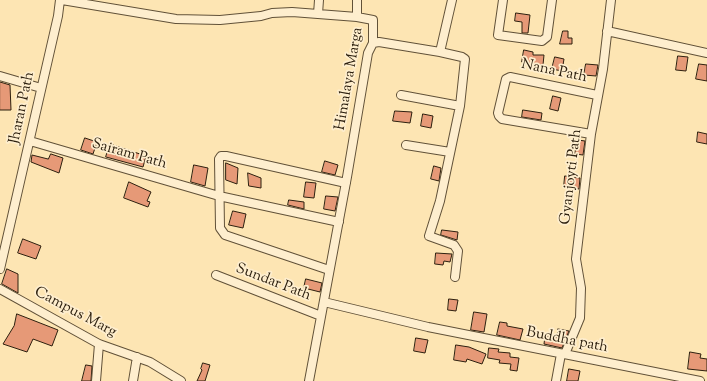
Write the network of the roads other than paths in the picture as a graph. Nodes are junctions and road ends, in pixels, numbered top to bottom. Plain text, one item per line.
1 (61, 0) edge
2 (319, 0) edge
3 (357, 0) edge
4 (452, 0) edge
5 (503, 0) edge
6 (552, 0) edge
7 (611, 0) edge
8 (318, 14) junction
9 (357, 17) junction
10 (607, 31) junction
11 (373, 43) junction
12 (440, 52) junction
13 (707, 54) edge
14 (0, 76) edge
15 (41, 88) junction
16 (401, 95) dead end
17 (598, 95) junction
18 (460, 106) junction
19 (591, 134) junction
20 (30, 141) junction
21 (406, 145) dead end
22 (450, 152) junction
23 (346, 183) junction
24 (220, 196) junction
25 (339, 222) junction
26 (0, 269) edge
27 (329, 270) junction
28 (216, 275) dead end
29 (455, 277) dead end
30 (0, 289) edge
31 (324, 302) junction
32 (321, 316) junction
33 (99, 344) junction
34 (563, 354) junction
35 (137, 357) junction
36 (176, 379) edge
37 (96, 381) edge
38 (133, 381) edge
39 (309, 381) edge
40 (556, 381) edge
41 (700, 381) edge

1 - 8 street, Himalaya Marga
1 - 15 street, Jharan Path
2 - 8 street
3 - 9 street
4 - 12 street
5 - 6 street
7 - 10 street, Gyanjoyti Path
8 - 9 street, Himalaya Marga
9 - 11 street, Himalaya Marga
10 - 13 street
10 - 17 street, Gyanjoyti Path
11 - 12 street
11 - 23 street, Himalaya Marga
12 - 18 street
14 - 15 street
15 - 20 street, Jharan Path
16 - 18 street
17 - 19 street, Gyanjoyti Path
17 - 19 street, Nana Path
18 - 22 street
19 - 34 street, Gyanjoyti Path
20 - 24 street, Sairam Path
20 - 26 street, Jharan Path
21 - 22 street
22 - 29 street
23 - 24 street
23 - 25 street, Himalaya Marga
24 - 25 street, Sairam Path
24 - 27 street
25 - 27 street, Himalaya Marga
27 - 31 street, Himalaya Marga
28 - 32 street, Sundar Path
30 - 33 street, Campus Marg
31 - 32 street, Himalaya Marga
31 - 34 street, Buddha path
32 - 39 street, Himalaya Marga
33 - 35 street, Campus Marg
33 - 37 street
34 - 40 street, Gyanjoyti Path
34 - 41 street, Buddha path
35 - 36 street, Campus Marg
35 - 38 street

